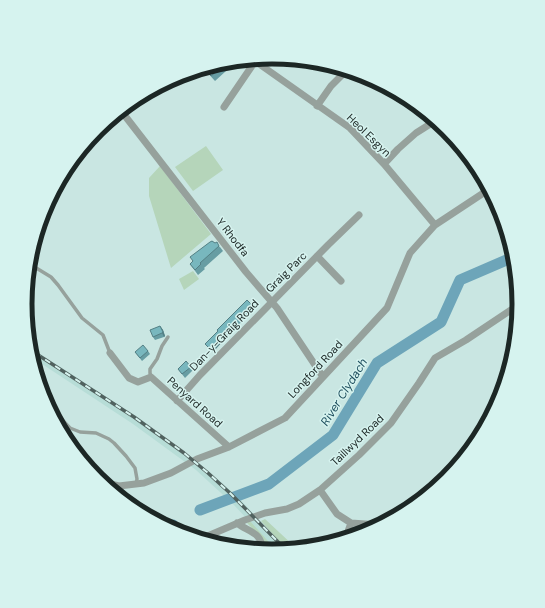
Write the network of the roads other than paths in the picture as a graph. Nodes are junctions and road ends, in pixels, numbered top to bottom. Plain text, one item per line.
1 (259, 64) edge
2 (253, 65) edge
3 (343, 74) edge
4 (225, 104) dead end
5 (317, 106) junction
6 (124, 115) edge
7 (430, 123) edge
8 (384, 164) junction
9 (485, 192) edge
10 (359, 215) dead end
11 (435, 225) junction
12 (317, 256) junction
13 (35, 267) edge
14 (341, 281) dead end
15 (271, 302) junction
16 (513, 309) edge
17 (168, 337) dead end
18 (110, 353) joint
19 (151, 377) junction
20 (323, 377) junction
21 (177, 401) junction
22 (62, 420) edge
23 (229, 447) junction
24 (136, 484) junction
25 (114, 485) edge
26 (320, 490) junction
27 (237, 523) junction
28 (351, 523) junction
29 (369, 524) edge
30 (348, 533) edge
31 (208, 536) edge
32 (262, 544) edge

1 - 5 street, Heol Esgyn
2 - 4 street
3 - 5 street
5 - 8 street, Heol Esgyn
6 - 15 street, Y Rhodfa
7 - 8 street
8 - 11 street, Heol Esgyn
9 - 11 street, Longford Road
10 - 12 street, Graig Parc
11 - 20 street, Longford Road
12 - 14 street, Graig Parc
12 - 15 street, Graig Parc
13 - 18 lane
15 - 20 street, Y Rhodfa
15 - 21 street, Dan-y-Graig Road
16 - 26 street, Taillwyd Road
17 - 19 lane
18 - 19 street, Penyard Road
19 - 21 street, Penyard Road
20 - 23 street, Longford Road
21 - 23 street, Penyard Road
22 - 24 lane
23 - 24 street, Longford Road
24 - 25 street, Longford Road
26 - 27 street, Taillwyd Road
26 - 28 street
27 - 31 street, Taillwyd Road
27 - 32 street
28 - 29 street
28 - 30 street

